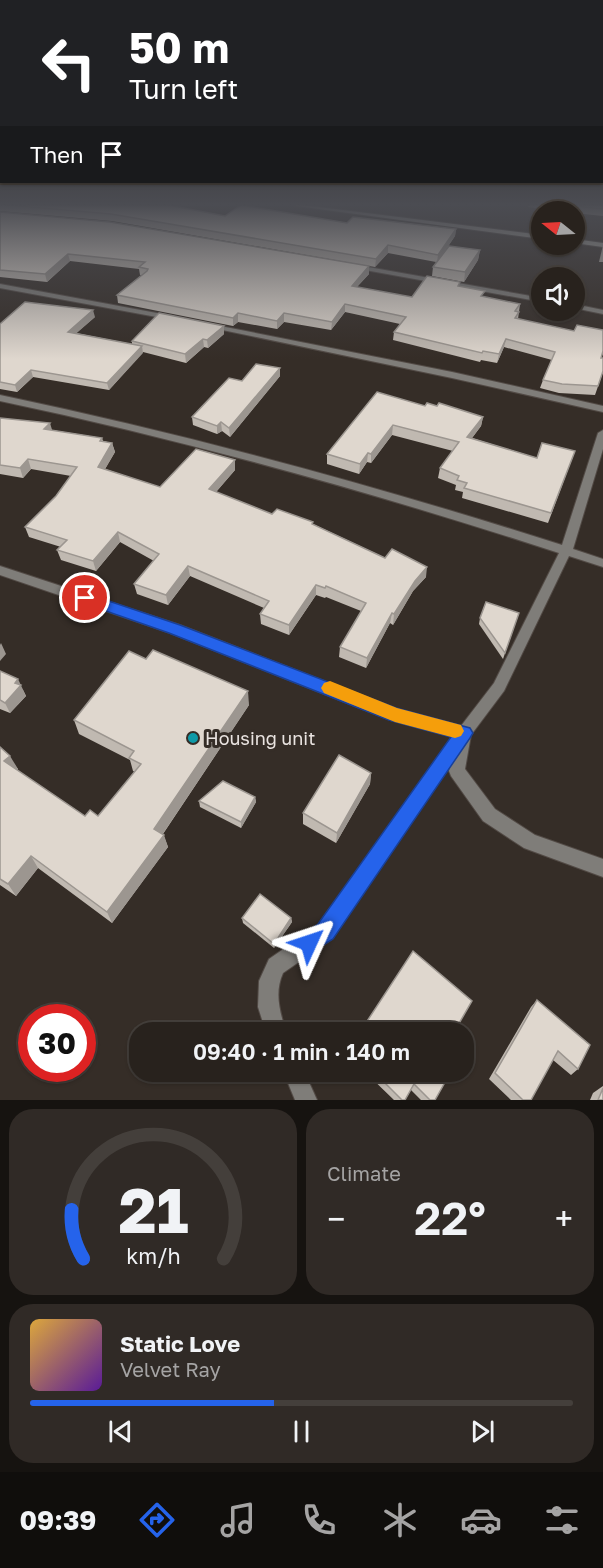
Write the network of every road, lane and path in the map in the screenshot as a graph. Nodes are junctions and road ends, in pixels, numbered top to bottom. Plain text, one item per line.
1 (344, 264) edge
2 (0, 286) edge
3 (531, 298) edge
4 (585, 308) edge
5 (603, 312) edge
6 (184, 320) edge
7 (195, 322) edge
8 (0, 398) edge
9 (603, 409) edge
10 (603, 433) edge
11 (566, 551) junction
12 (603, 563) edge
13 (0, 570) edge
14 (464, 733) junction
15 (603, 868) edge
16 (273, 1022) edge
17 (298, 1082) edge
18 (306, 1100) edge

1 - 3 street
2 - 6 street
4 - 5 street
7 - 9 street
8 - 11 street
10 - 11 street
11 - 12 street
11 - 14 street
13 - 14 street
14 - 15 street
14 - 16 street
17 - 18 street

